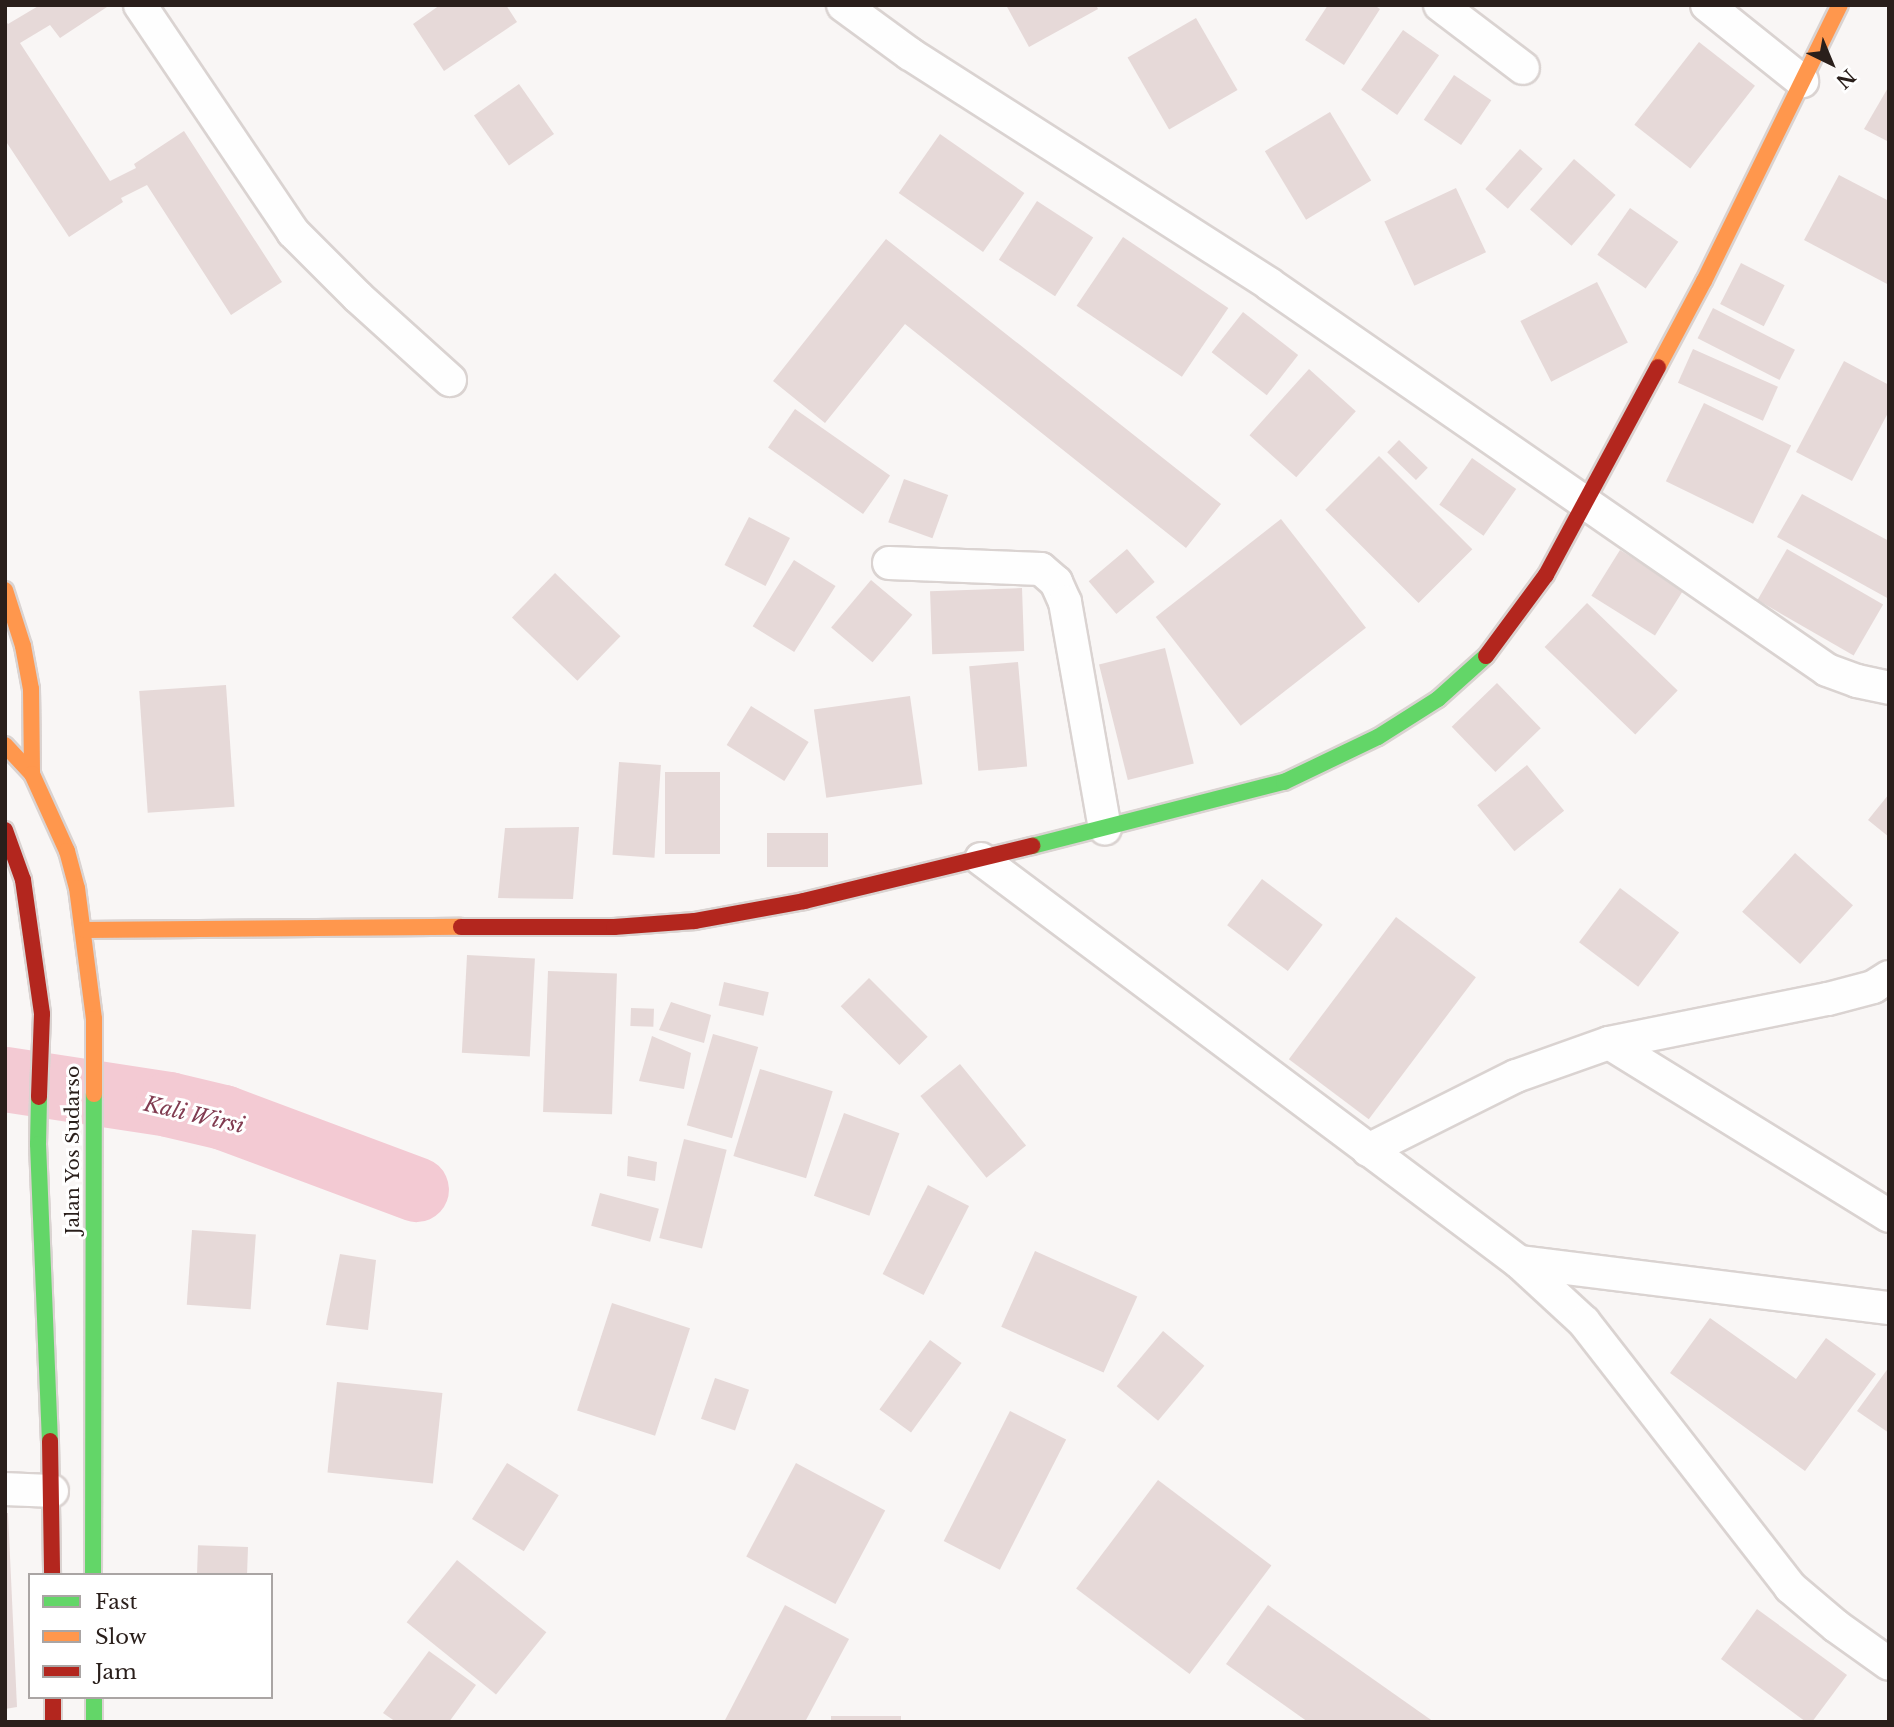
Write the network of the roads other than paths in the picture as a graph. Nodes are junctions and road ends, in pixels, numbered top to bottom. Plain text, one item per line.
1 (140, 5) edge
2 (844, 5) edge
3 (1440, 5) edge
4 (1707, 5) edge
5 (1840, 5) edge
6 (1523, 68) dead end
7 (1802, 81) junction
8 (450, 380) dead end
9 (1586, 504) junction
10 (889, 562) dead end
11 (5, 590) edge
12 (1889, 688) edge
13 (5, 745) edge
14 (32, 774) junction
15 (1105, 829) junction
16 (5, 830) edge
17 (981, 859) junction
18 (83, 930) junction
19 (1889, 977) edge
20 (1609, 1043) junction
21 (1368, 1150) junction
22 (1889, 1216) edge
23 (1519, 1262) junction
24 (1889, 1308) edge
25 (5, 1489) edge
26 (52, 1491) junction
27 (52, 1573) edge
28 (93, 1573) edge
29 (1889, 1664) edge
30 (52, 1699) edge
31 (94, 1699) edge
32 (53, 1722) edge
33 (94, 1722) edge

1 - 8 street
2 - 9 street
3 - 6 street
4 - 7 street
5 - 7 main road
7 - 9 main road
9 - 12 street
9 - 15 main road
10 - 15 street
11 - 14 main road
13 - 14 main road, Jalan Yos Sudarso
14 - 18 main road, Jalan Yos Sudarso
15 - 17 main road
16 - 26 main road, Jalan Yos Sudarso
17 - 18 main road
17 - 21 street
18 - 28 main road, Jalan Yos Sudarso
19 - 20 street
20 - 21 street
20 - 22 street
21 - 23 street
23 - 24 street
23 - 29 street
25 - 26 street
26 - 27 main road, Jalan Yos Sudarso
30 - 32 main road
31 - 33 main road

